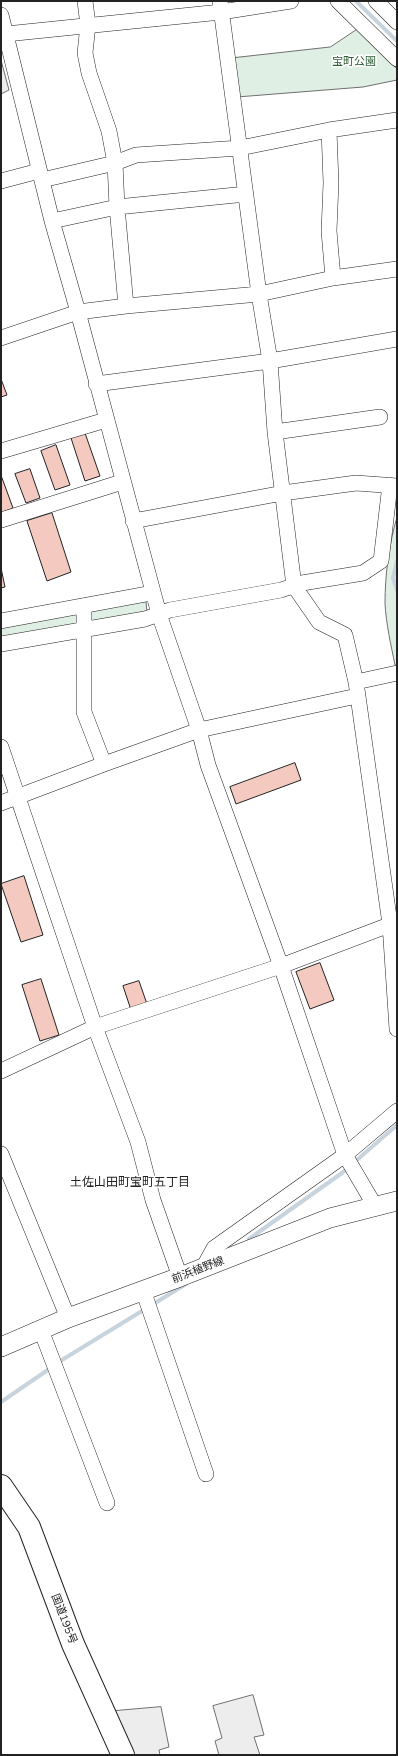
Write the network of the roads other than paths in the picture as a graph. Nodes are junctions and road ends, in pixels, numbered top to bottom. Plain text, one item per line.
1 (85, 1) edge
2 (291, 1) edge
3 (338, 1) edge
4 (376, 1) edge
5 (221, 6) edge
6 (1, 15) edge
7 (397, 22) edge
8 (88, 25) junction
9 (3, 35) edge
10 (397, 59) edge
11 (397, 120) edge
12 (329, 130) junction
13 (240, 148) junction
14 (115, 163) junction
15 (40, 175) junction
16 (1, 181) edge
17 (246, 194) junction
18 (117, 207) junction
19 (52, 221) junction
20 (397, 269) edge
21 (333, 278) junction
22 (259, 294) junction
23 (126, 306) junction
24 (78, 312) junction
25 (1, 338) edge
26 (397, 338) edge
27 (270, 360) junction
28 (96, 384) junction
29 (380, 417) dead end
30 (106, 420) junction
31 (275, 432) junction
32 (1, 451) edge
33 (122, 482) junction
34 (394, 485) edge
35 (283, 493) junction
36 (1, 520) edge
37 (133, 521) junction
38 (294, 586) junction
39 (152, 593) junction
40 (84, 607) junction
41 (159, 614) junction
42 (1, 621) edge
43 (85, 629) junction
44 (1, 644) edge
45 (397, 674) edge
46 (357, 689) junction
47 (199, 730) junction
48 (1, 747) edge
49 (104, 764) junction
50 (17, 798) junction
51 (1, 803) edge
52 (393, 923) edge
53 (280, 966) junction
54 (95, 1027) junction
55 (397, 1029) edge
56 (1, 1071) edge
57 (397, 1111) edge
58 (1, 1154) edge
59 (349, 1162) junction
60 (397, 1201) edge
61 (375, 1206) junction
62 (203, 1268) junction
63 (180, 1277) junction
64 (147, 1301) junction
65 (68, 1318) junction
66 (41, 1330) junction
67 (1, 1347) edge
68 (206, 1474) dead end
69 (1, 1486) edge
70 (107, 1503) dead end
71 (123, 1755) edge

1 - 8 street
2 - 5 street
3 - 10 street
4 - 7 street
5 - 8 street
5 - 13 street
6 - 9 street
8 - 9 street
8 - 14 street
9 - 15 street
11 - 12 street
12 - 13 street
12 - 21 street
13 - 14 street
13 - 17 street
14 - 15 street
14 - 18 street
15 - 16 street
15 - 19 street
17 - 18 street
17 - 22 street
18 - 19 street
18 - 23 street
19 - 24 street
20 - 21 street
21 - 22 street
22 - 23 street
22 - 27 street
23 - 24 street
24 - 25 street
24 - 28 street
26 - 27 street
27 - 28 street
27 - 31 street
28 - 30 street
29 - 31 street
30 - 32 street
30 - 33 street
31 - 35 street
33 - 36 street
33 - 37 street
34 - 35 street
34 - 38 street
35 - 37 street
35 - 38 street
37 - 39 street
38 - 41 street
38 - 46 street
39 - 40 street
39 - 41 street
40 - 42 street
40 - 43 street
41 - 43 street
41 - 47 street
43 - 44 street
43 - 49 street
45 - 46 street
46 - 47 street
46 - 52 street
47 - 49 street
47 - 53 street
48 - 50 street
49 - 50 street
50 - 51 street
50 - 54 street
52 - 53 street
52 - 55 street
53 - 54 street
53 - 59 street
54 - 56 street
54 - 63 street
57 - 59 street
58 - 65 street
59 - 61 street
59 - 62 street
60 - 61 main road, 前浜植野線
61 - 62 main road, 前浜植野線
62 - 63 main road, 前浜植野線
63 - 64 main road, 前浜植野線
64 - 65 main road, 前浜植野線
64 - 68 street
65 - 66 main road, 前浜植野線
66 - 67 main road, 前浜植野線
66 - 70 street
69 - 71 highway, 国道195号

